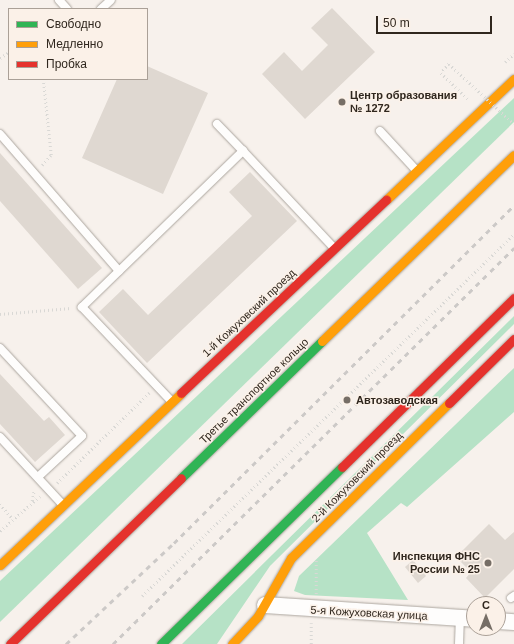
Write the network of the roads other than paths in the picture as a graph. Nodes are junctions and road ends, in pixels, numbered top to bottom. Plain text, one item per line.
1 (59, 0) edge
2 (111, 0) edge
3 (66, 8) edge
4 (102, 8) edge
5 (514, 79) edge
6 (218, 124) dead end
7 (380, 130) dead end
8 (0, 134) edge
9 (243, 151) junction
10 (514, 155) edge
11 (417, 171) junction
12 (335, 249) junction
13 (119, 270) junction
14 (514, 298) edge
15 (514, 339) edge
16 (0, 348) edge
17 (172, 402) junction
18 (0, 437) edge
19 (38, 478) junction
20 (64, 505) junction
21 (0, 548) edge
22 (8, 557) junction
23 (0, 565) edge
24 (265, 605) junction
25 (466, 618) edge
26 (466, 622) edge
27 (10, 644) edge
28 (161, 644) edge
29 (232, 644) edge
30 (460, 644) edge

1 - 3 lane
2 - 4 lane
5 - 11 main road, 1-й Кожуховский проезд
6 - 9 lane
7 - 11 lane
8 - 13 lane
9 - 12 lane
9 - 13 lane
10 - 27 main road, Третье транспортное кольцо
11 - 12 main road, 1-й Кожуховский проезд
12 - 17 main road, 1-й Кожуховский проезд
13 - 17 lane
14 - 28 main road
15 - 24 main road, 2-й Кожуховский проезд
16 - 19 lane
17 - 20 main road, 1-й Кожуховский проезд
18 - 19 lane
19 - 20 lane
20 - 22 main road, 1-й Кожуховский проезд
21 - 22 lane
22 - 23 main road, 1-й Кожуховский проезд
24 - 25 street, 5-я Кожуховская улица
24 - 29 main road, 2-й Кожуховский проезд
26 - 30 lane

